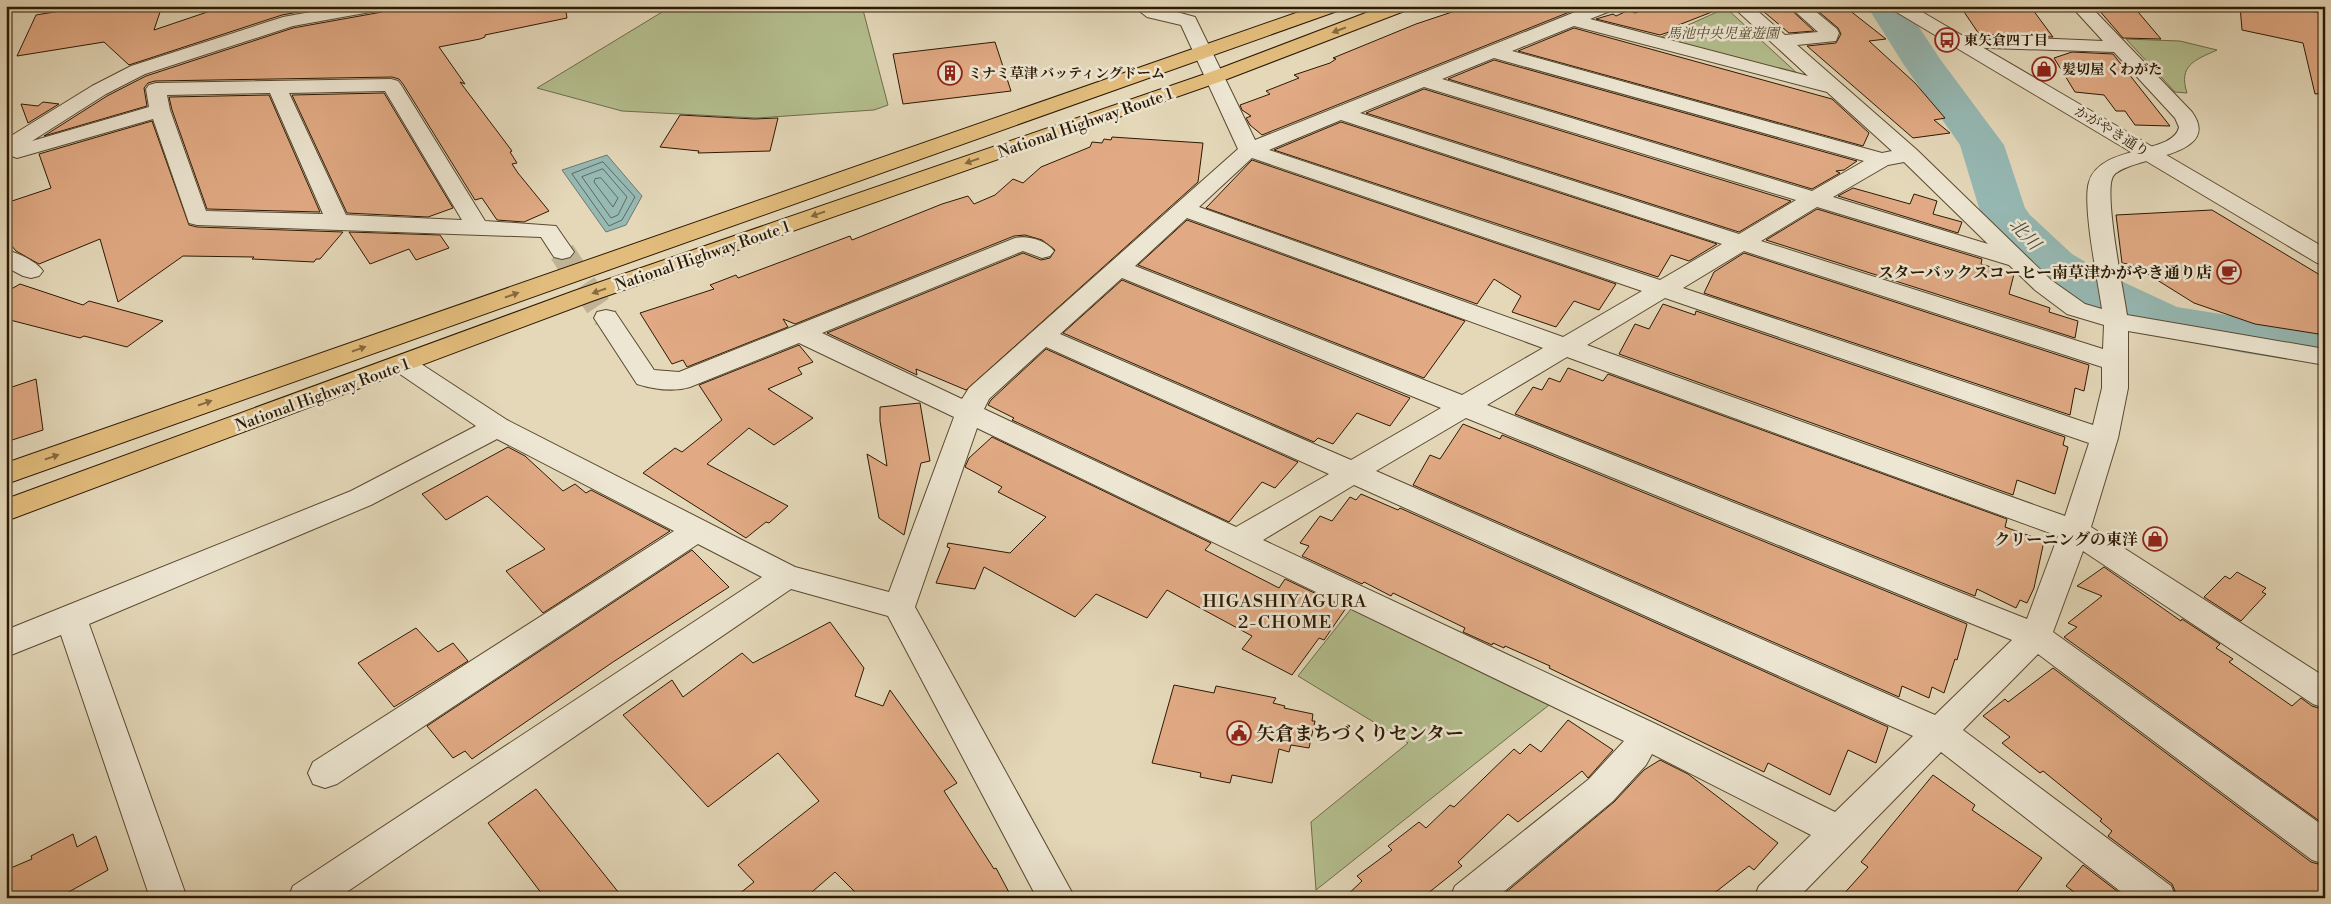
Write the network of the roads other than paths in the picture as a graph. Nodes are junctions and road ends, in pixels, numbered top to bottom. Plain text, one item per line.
1 (376, 6) edge
2 (1142, 6) edge
3 (1200, 6) edge
4 (1334, 6) edge
5 (1401, 6) edge
6 (1607, 6) edge
7 (1741, 6) edge
8 (1798, 6) edge
9 (1899, 6) edge
10 (2080, 6) edge
11 (1572, 20) junction
12 (1188, 22) junction
13 (1780, 41) junction
14 (1960, 41) junction
15 (2120, 48) junction
16 (1204, 52) junction
17 (1494, 52) junction
18 (1215, 77) junction
19 (1423, 80) junction
20 (277, 87) junction
21 (1833, 88) junction
22 (160, 110) junction
23 (1340, 113) junction
24 (6, 148) edge
25 (1249, 150) junction
26 (2149, 153) junction
27 (6, 155) edge
28 (1910, 155) junction
29 (1882, 159) junction
30 (1814, 199) junction
31 (1183, 209) junction
32 (337, 221) junction
33 (478, 228) junction
34 (1742, 242) junction
35 (1042, 251) dead end
36 (562, 252) tunnel mouth
37 (6, 257) edge
38 (2325, 258) edge
39 (2018, 261) junction
40 (1119, 268) junction
41 (31, 270) dead end
42 (1661, 290) junction
43 (2115, 316) junction
44 (606, 318) tunnel mouth
45 (800, 333) junction
46 (1043, 336) junction
47 (1566, 346) junction
48 (2325, 357) edge
49 (2115, 362) junction
50 (403, 364) junction
51 (1464, 406) junction
52 (969, 413) junction
53 (497, 427) junction
54 (2104, 438) junction
55 (1353, 472) junction
56 (6, 474) edge
57 (6, 510) edge
58 (697, 530) junction
59 (2075, 531) junction
60 (1237, 541) junction
61 (787, 576) junction
62 (899, 607) junction
63 (71, 618) junction
64 (2036, 636) junction
65 (6, 644) edge
66 (2325, 694) edge
67 (1940, 732) junction
68 (1646, 736) junction
69 (325, 773) dead end
70 (1838, 831) junction
71 (2325, 848) edge
72 (169, 898) edge
73 (306, 898) edge
74 (1057, 898) edge
75 (1468, 898) edge
76 (1772, 898) edge
77 (2158, 898) edge

1 - 24 street
2 - 12 street
3 - 12 street
4 - 16 highway, National Highway Route 1
5 -> 18 highway, National Highway Route 1
6 - 11 street
7 - 13 street
8 - 13 street
9 - 14 street, かがやき通り
10 - 15 street
11 - 17 street
11 - 21 street
12 - 16 street
13 - 21 street
14 - 15 street
14 - 26 street, かがやき通り
15 - 26 street
16 - 18 street
56 -> 16 highway, National Highway Route 1
17 - 19 street
17 - 29 street
18 - 25 street
18 -> 50 highway, National Highway Route 1
19 - 23 street
19 - 30 street
20 - 22 street
20 - 32 street
20 - 33 street
21 - 28 street
22 - 27 street
22 - 32 street
23 - 25 street
23 - 34 street
25 - 31 street
25 - 42 street
26 - 38 street, かがやき通り
26 - 43 street
28 - 29 street
28 - 39 street
29 - 30 street
30 - 34 street
30 - 39 street
31 - 40 street
31 - 47 street
32 - 33 street
33 - 36 street
34 - 42 street
34 - 49 street
35 - 45 street
37 - 41 street
39 - 43 street
40 - 46 street
40 - 51 street
42 - 47 street
42 - 54 street
43 - 48 street
43 - 49 street
44 - 45 street
45 - 52 street
46 - 52 street
46 - 55 street
47 - 51 street
47 - 59 street
49 - 54 street
50 - 53 street
50 - 57 highway, National Highway Route 1
51 - 55 street
51 - 64 street
52 - 60 street
52 - 62 street
53 - 58 street
53 - 63 street
54 - 59 street
55 - 60 street
55 - 67 street
58 - 61 street
58 - 69 street
59 - 64 street
59 - 66 street
60 - 68 street
61 - 62 street
61 - 73 street
62 - 74 street
63 - 65 street
63 - 72 street
64 - 67 street
64 - 71 street
67 - 70 street
67 - 77 street
68 - 70 street
68 - 75 street
70 - 76 street

